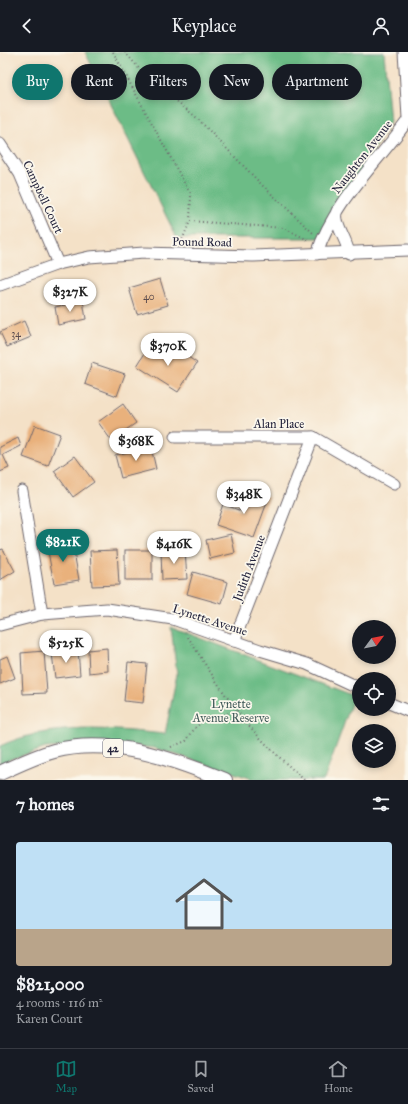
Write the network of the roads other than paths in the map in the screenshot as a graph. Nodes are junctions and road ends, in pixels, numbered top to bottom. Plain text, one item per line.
1 (404, 52) edge
2 (408, 119) edge
3 (0, 144) edge
4 (338, 210) junction
5 (319, 247) junction
6 (408, 250) edge
7 (349, 254) junction
8 (58, 264) junction
9 (0, 285) edge
10 (175, 436) dead end
11 (313, 437) junction
12 (394, 484) dead end
13 (22, 491) dead end
14 (42, 614) junction
15 (0, 625) edge
16 (234, 641) junction
17 (352, 685) edge
18 (396, 706) edge
19 (408, 712) edge
20 (0, 773) edge
21 (225, 780) edge

1 - 2 street, Naughton Avenue
2 - 4 street, Naughton Avenue
3 - 8 street, Campbell Court
4 - 5 street, Naughton Avenue
4 - 7 street, Naughton Avenue
5 - 7 street, Pound Road
5 - 8 street, Pound Road
6 - 7 street, Pound Road
8 - 9 street, Pound Road
10 - 11 street, Alan Place
11 - 12 street, Alan Place
11 - 16 street, Judith Avenue
13 - 14 street
14 - 15 street, Lynette Avenue
14 - 16 street, Lynette Avenue
16 - 17 street, Lynette Avenue
18 - 19 street
20 - 21 main road, 42

